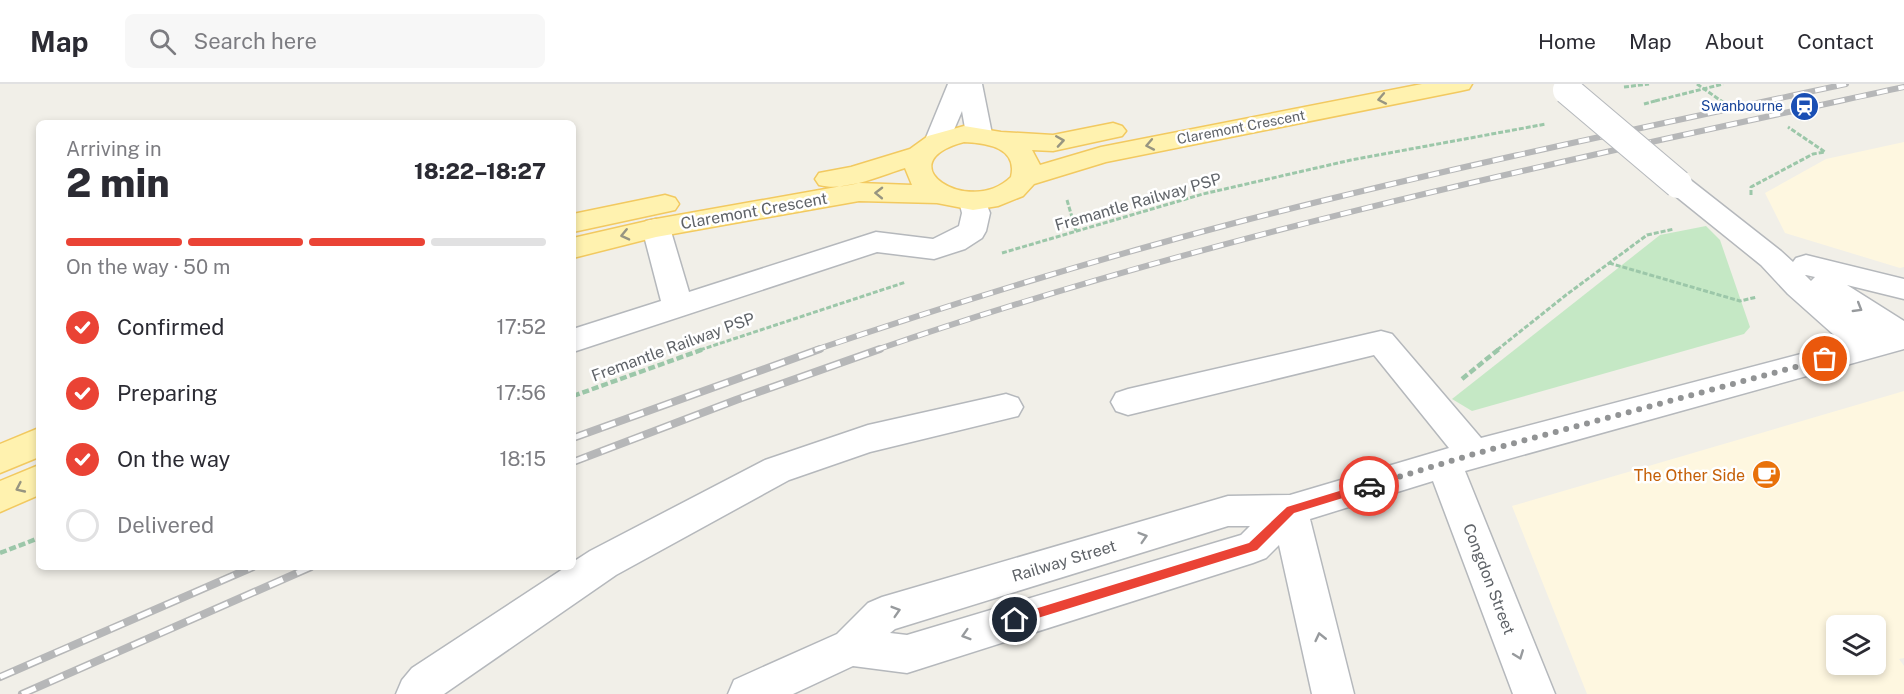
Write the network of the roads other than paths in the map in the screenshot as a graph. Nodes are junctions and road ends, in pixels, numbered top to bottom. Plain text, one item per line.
1 (960, 84) edge
2 (970, 84) edge
3 (1351, 84) edge
4 (1460, 84) edge
5 (1564, 87) edge
6 (990, 137) junction
7 (929, 148) junction
8 (1024, 178) junction
9 (938, 194) junction
10 (973, 201) junction
11 (576, 222) edge
12 (656, 228) junction
13 (576, 247) edge
14 (1772, 258) junction
15 (1904, 289) edge
16 (678, 306) junction
17 (1904, 337) edge
18 (576, 340) edge
19 (1869, 347) junction
20 (1128, 402) dead end
21 (1006, 407) dead end
22 (36, 443) edge
23 (0, 459) edge
24 (1459, 459) junction
25 (36, 479) edge
26 (0, 497) edge
27 (1290, 510) junction
28 (417, 694) edge
29 (749, 694) edge
30 (1334, 694) edge
31 (1534, 694) edge

1 - 7 street
2 - 6 street
6 -> 3 main road, Claremont Crescent
4 -> 8 main road, Claremont Crescent
5 - 14 street, bridge
6 - 7 main road
6 - 8 main road
7 - 9 main road
7 - 11 main road, Claremont Crescent
8 - 10 main road
9 - 10 main road
9 -> 12 main road, Claremont Crescent
10 - 16 street
12 -> 13 main road, Claremont Crescent
12 - 16 street
14 - 15 street
14 -> 17 street
14 - 19 street
16 - 18 street
17 - 19 street
19 - 24 street
20 - 24 street, Congdon Street
21 - 28 street
22 - 23 main road
24 - 27 street
24 -> 31 street, Congdon Street
25 -> 26 main road
27 - 29 street
30 -> 27 street

